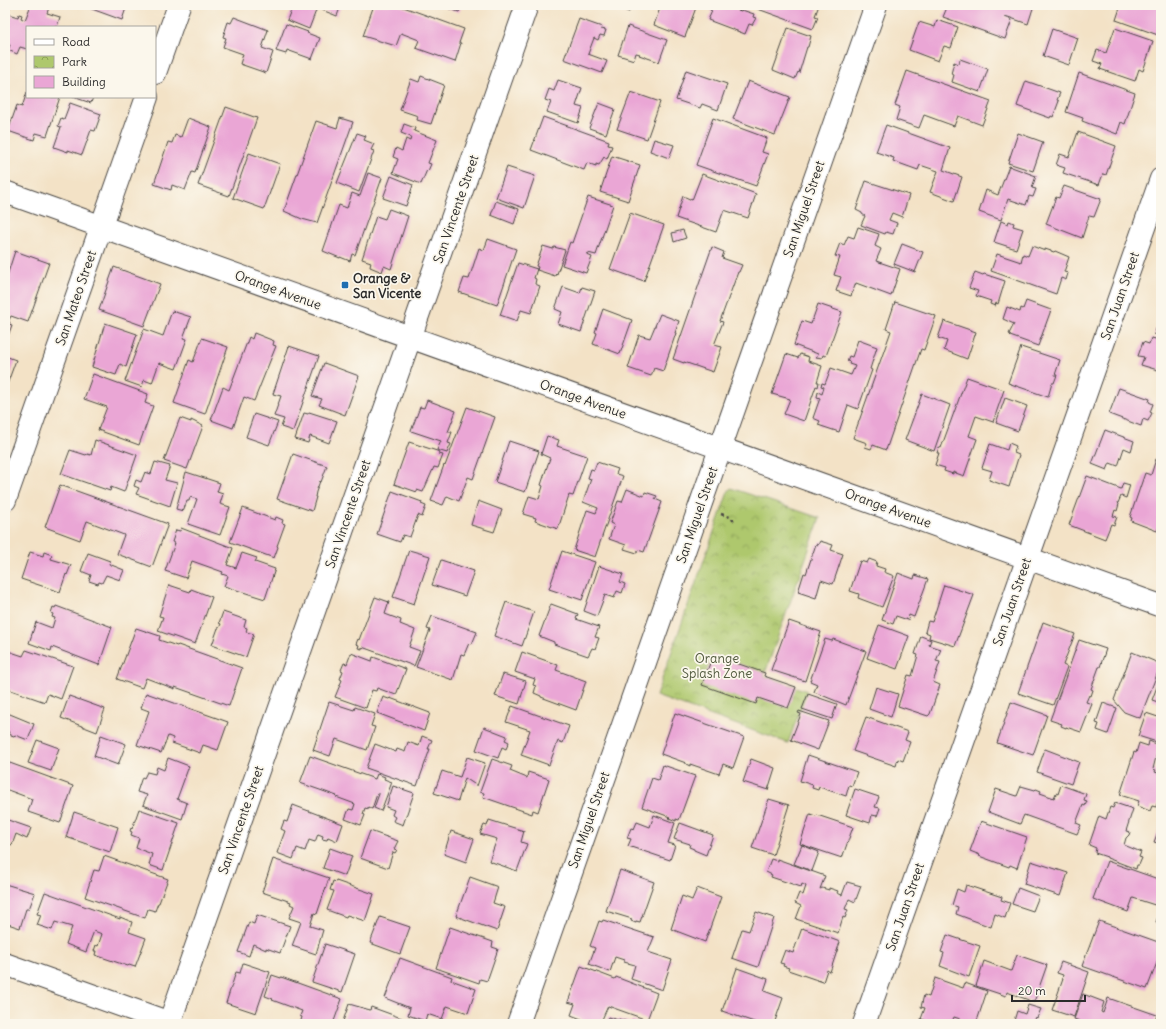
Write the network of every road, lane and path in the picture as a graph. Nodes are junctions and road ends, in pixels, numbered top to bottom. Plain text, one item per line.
1 (179, 5) edge
2 (527, 5) edge
3 (876, 5) edge
4 (156, 70) edge
5 (146, 98) edge
6 (1161, 179) edge
7 (5, 192) edge
8 (101, 227) junction
9 (411, 337) junction
10 (720, 448) junction
11 (5, 500) edge
12 (1028, 558) junction
13 (1161, 606) edge
14 (5, 964) edge
15 (170, 1023) edge
16 (518, 1024) edge
17 (864, 1024) edge

1 - 4 street
2 - 9 street, San Vincente Street
3 - 10 street, San Miguel Street
5 - 8 street, San Mateo Street
6 - 12 street, San Juan Street
7 - 8 street, Orange Avenue
8 - 9 street, Orange Avenue
8 - 11 street, San Mateo Street
9 - 10 street, Orange Avenue
9 - 15 street, San Vincente Street
10 - 12 street, Orange Avenue
10 - 16 street, San Miguel Street
12 - 13 street, Orange Avenue
12 - 17 street, San Juan Street
14 - 15 street

